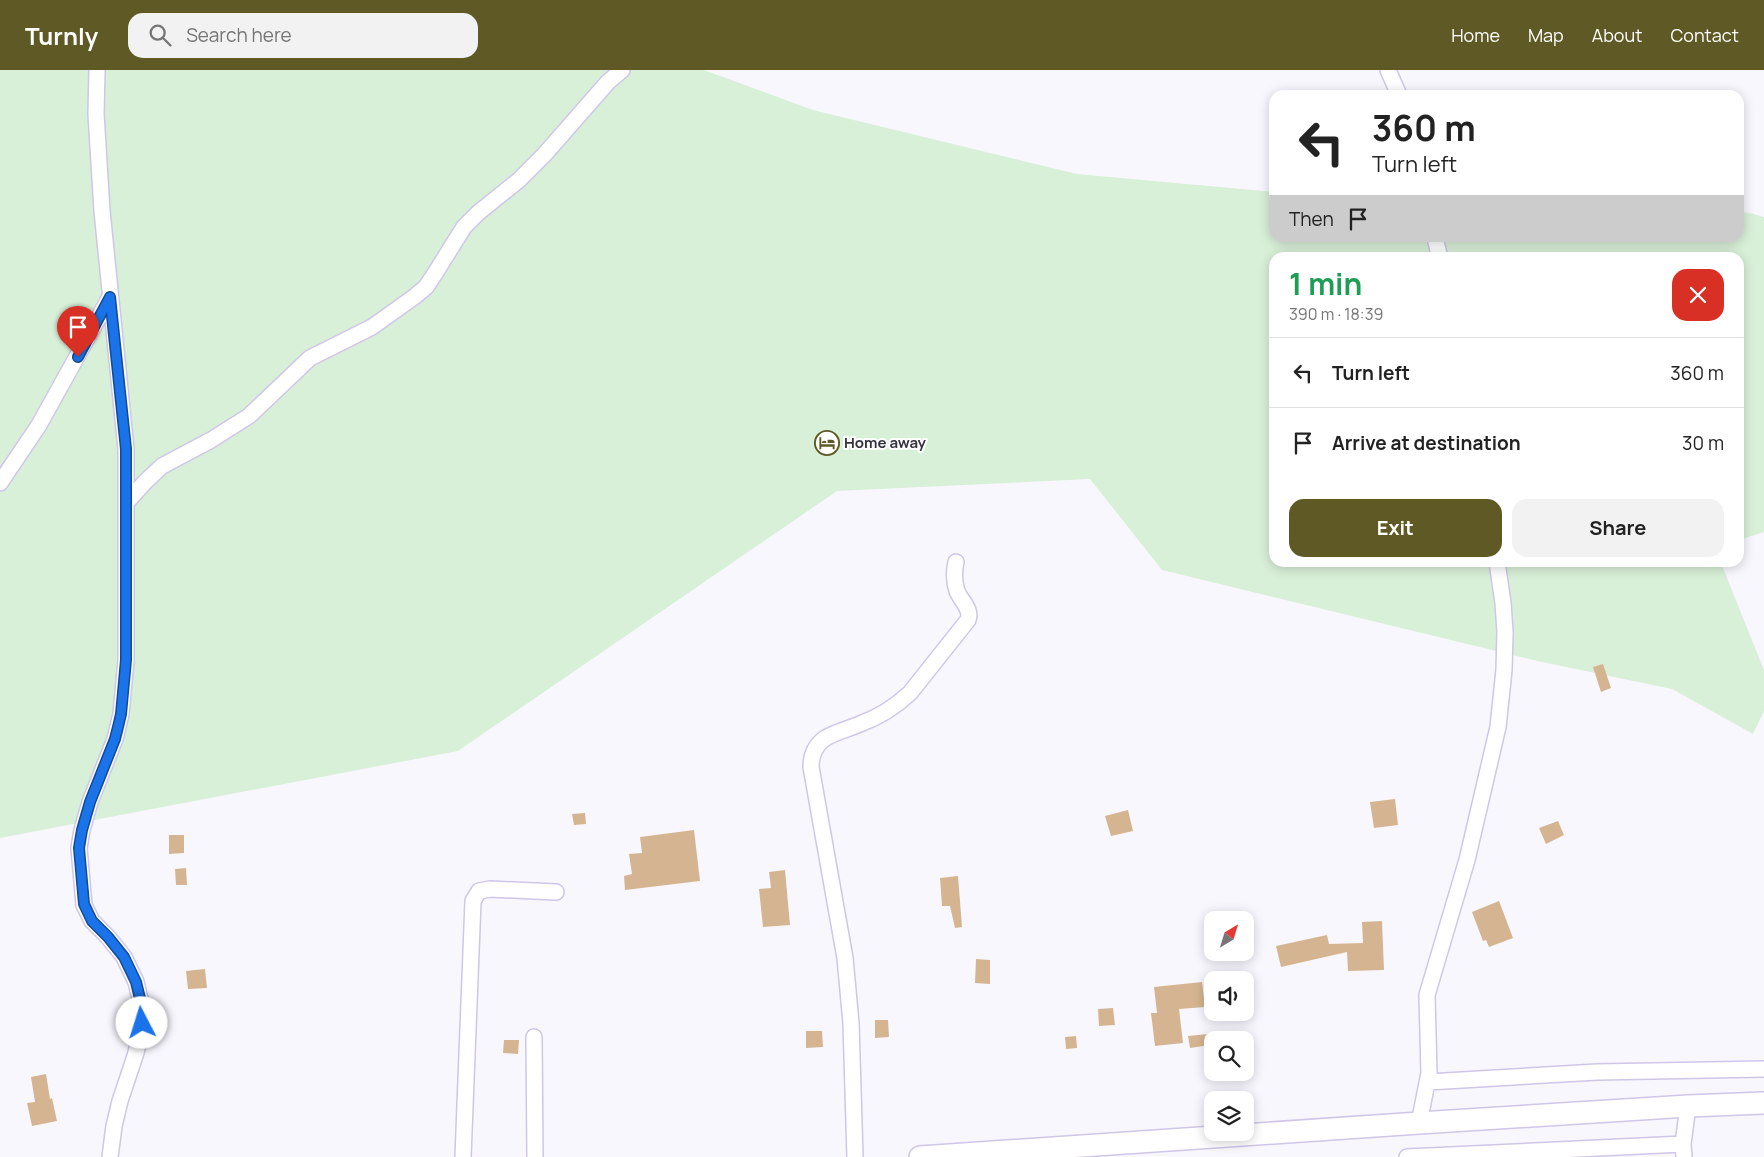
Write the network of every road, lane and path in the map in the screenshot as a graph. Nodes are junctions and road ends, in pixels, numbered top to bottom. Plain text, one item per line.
1 (98, 70) edge
2 (622, 70) edge
3 (1388, 70) edge
4 (1397, 90) edge
5 (110, 297) junction
6 (0, 483) edge
7 (126, 503) junction
8 (956, 562) dead end
9 (1498, 567) edge
10 (556, 892) dead end
11 (534, 1037) dead end
12 (1764, 1070) edge
13 (1428, 1082) junction
14 (1764, 1103) edge
15 (1688, 1106) junction
16 (1419, 1123) junction
17 (1684, 1151) edge
18 (110, 1157) edge
19 (463, 1157) edge
20 (535, 1157) edge
21 (856, 1157) edge
22 (920, 1157) edge
23 (1407, 1157) edge

1 - 5 street
2 - 7 street
3 - 4 street
5 - 6 street
5 - 7 street
7 - 18 street
8 - 21 street
9 - 13 street
10 - 19 street
11 - 20 street
12 - 13 street
13 - 16 street
14 - 15 main road
15 - 16 main road
15 - 17 street
16 - 22 main road
17 - 23 street

